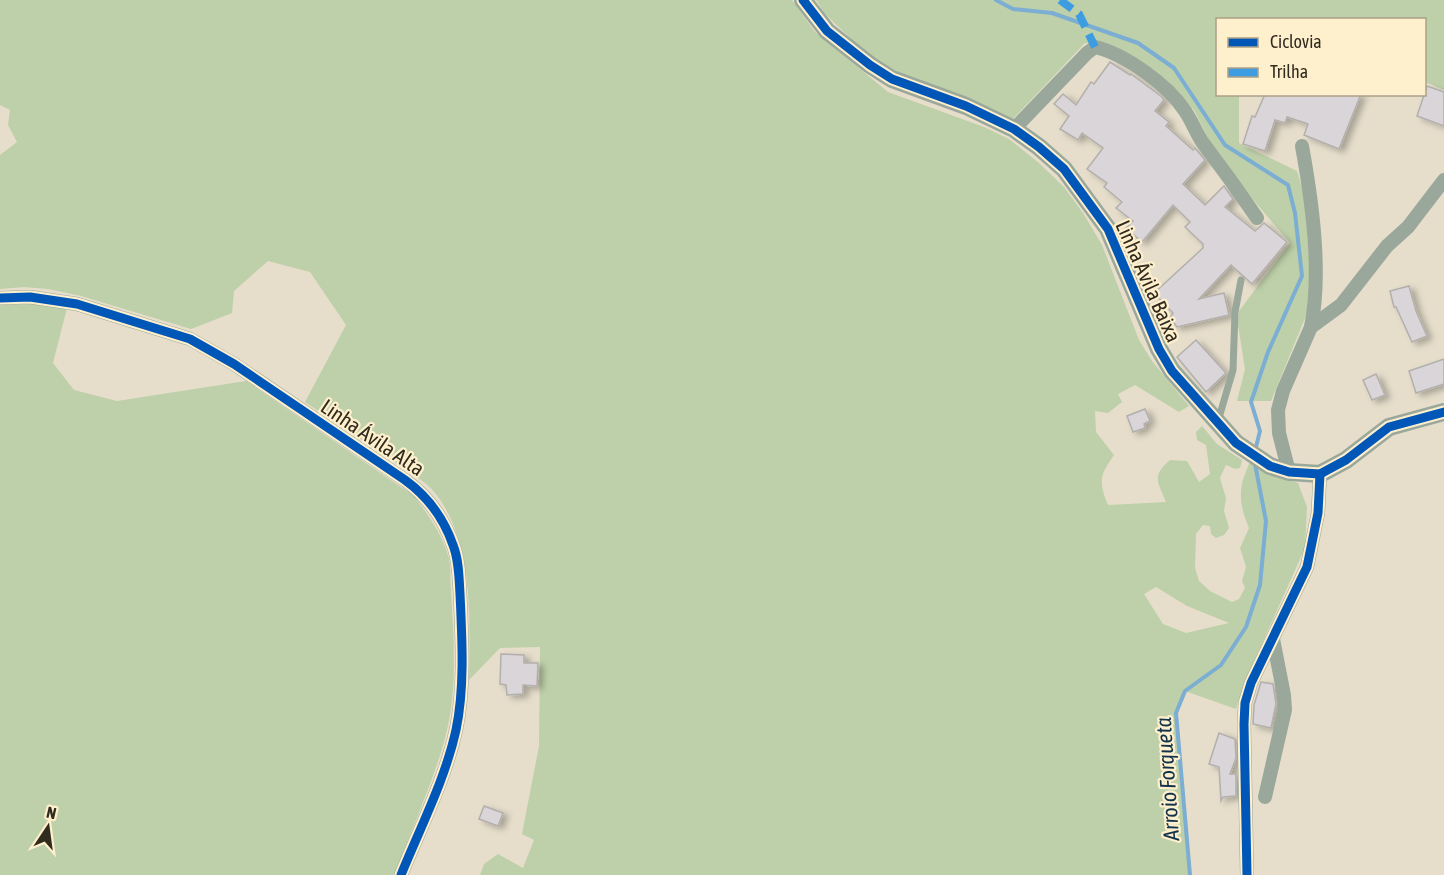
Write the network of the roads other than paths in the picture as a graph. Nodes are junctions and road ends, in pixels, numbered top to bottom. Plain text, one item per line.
1 (803, 0) edge
2 (1014, 129) junction
3 (1302, 146) dead end
4 (1444, 180) edge
5 (1257, 218) dead end
6 (1241, 280) dead end
7 (0, 298) edge
8 (1311, 327) junction
9 (1444, 412) edge
10 (1217, 423) junction
11 (1289, 472) junction
12 (1320, 474) junction
13 (1272, 639) junction
14 (1265, 797) dead end
15 (401, 875) edge
16 (1247, 875) edge

1 - 2 street, Linha Ávila Baixa
2 - 5 street
2 - 10 street, Linha Ávila Baixa
3 - 8 street
4 - 8 street
6 - 10 lane
7 - 15 street, Linha Ávila Alta
8 - 11 street
9 - 12 street
10 - 11 street, Linha Ávila Baixa
11 - 12 street, Linha Ávila Baixa
12 - 13 street
13 - 14 street
13 - 16 street

